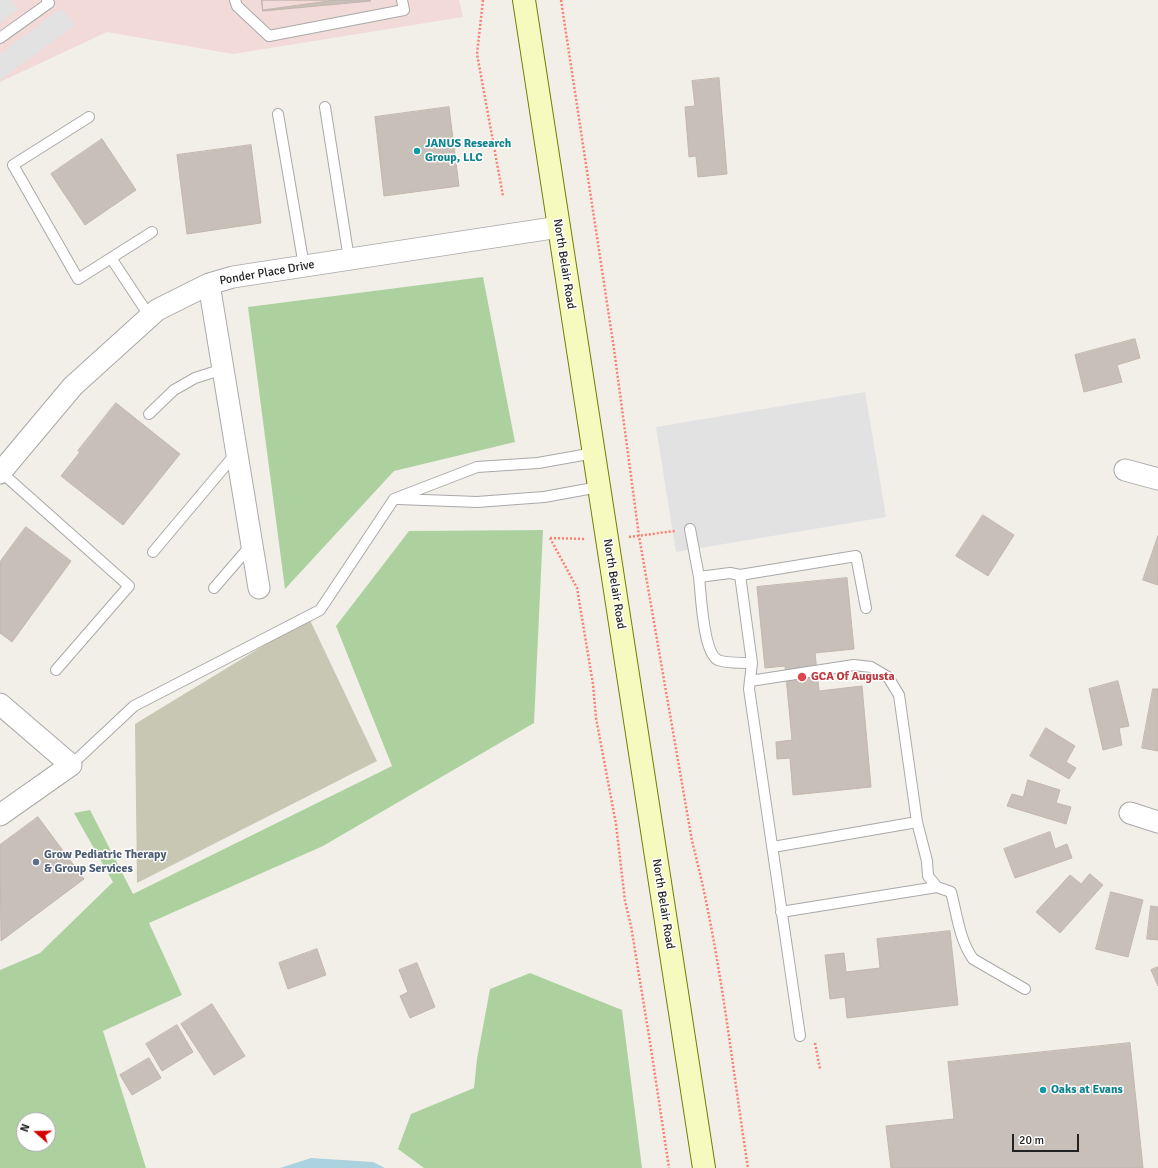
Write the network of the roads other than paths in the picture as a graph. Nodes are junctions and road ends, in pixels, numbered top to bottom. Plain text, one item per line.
1 (47, 0) edge
2 (235, 0) edge
3 (402, 0) edge
4 (524, 0) edge
5 (0, 38) edge
6 (325, 107) dead end
7 (278, 114) dead end
8 (89, 117) dead end
9 (559, 227) junction
10 (152, 232) dead end
11 (111, 258) junction
12 (349, 259) junction
13 (304, 266) junction
14 (209, 284) junction
15 (150, 317) junction
16 (223, 369) junction
17 (149, 414) dead end
18 (237, 452) junction
19 (594, 453) junction
20 (1125, 470) dead end
21 (0, 472) edge
22 (1158, 479) edge
23 (599, 487) junction
24 (394, 499) junction
25 (690, 529) road end
26 (252, 544) junction
27 (153, 552) dead end
28 (740, 575) junction
29 (699, 577) junction
30 (214, 588) dead end
31 (259, 588) dead end
32 (866, 608) dead end
33 (752, 663) junction
34 (56, 670) dead end
35 (750, 681) junction
36 (0, 705) edge
37 (71, 765) junction
38 (1130, 813) dead end
39 (0, 815) edge
40 (917, 822) junction
41 (1158, 822) edge
42 (774, 847) junction
43 (937, 887) junction
44 (781, 912) junction
45 (1025, 989) dead end
46 (800, 1036) dead end
47 (704, 1168) edge

1 - 5 lane
2 - 3 lane
4 - 9 main road, North Belair Road
6 - 12 lane
7 - 13 lane
8 - 11 lane
9 - 12 street, Ponder Place Drive
9 - 19 main road, North Belair Road
10 - 11 lane
11 - 15 lane
12 - 13 street, Ponder Place Drive
13 - 14 street, Ponder Place Drive
14 - 15 street, Ponder Place Drive
14 - 16 street
15 - 21 street, Ponder Place Drive
16 - 17 lane
16 - 18 street
18 - 26 street
18 - 27 lane
19 - 23 main road, North Belair Road
19 - 24 lane
20 - 22 street
21 - 34 lane
23 - 24 lane
23 - 47 main road, North Belair Road
24 - 37 lane
25 - 29 lane
26 - 30 lane
26 - 31 street
28 - 29 lane
28 - 32 lane
28 - 33 lane
29 - 33 lane
33 - 35 lane
35 - 40 lane
35 - 42 lane
36 - 37 street
37 - 39 street
38 - 41 street
40 - 42 lane
40 - 43 lane
42 - 44 lane
43 - 44 lane
43 - 45 lane
44 - 46 lane

